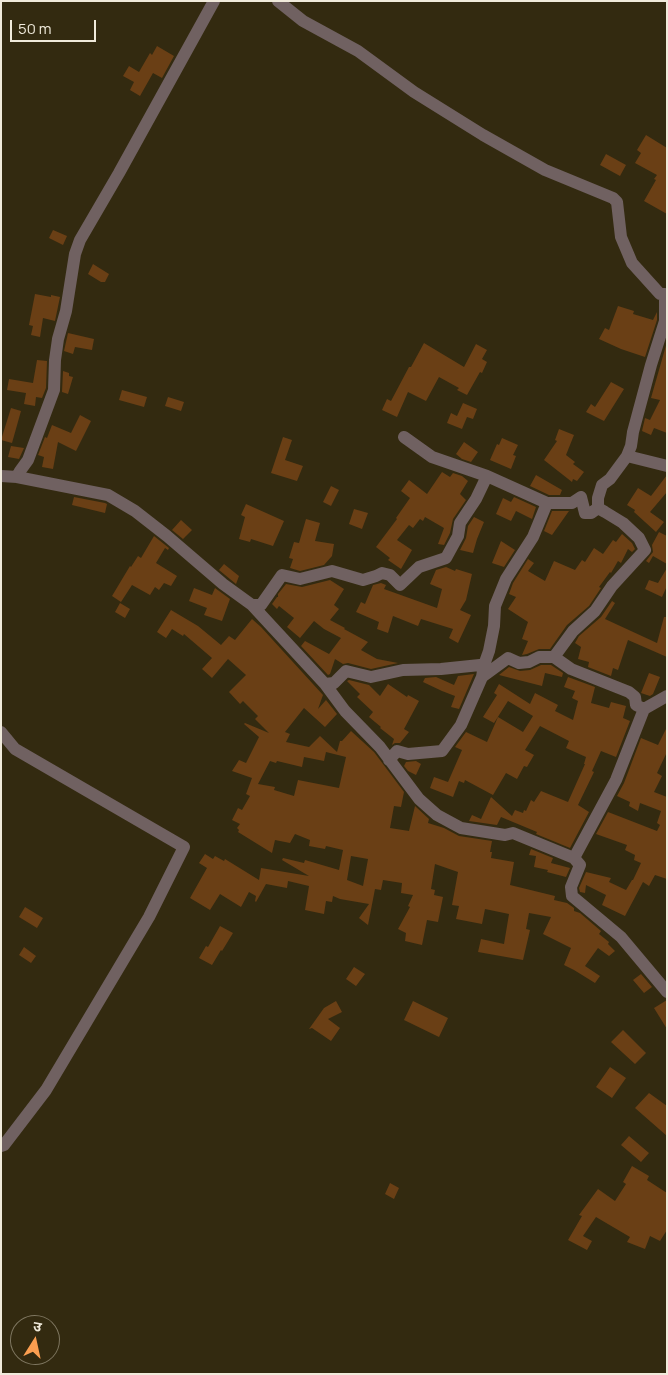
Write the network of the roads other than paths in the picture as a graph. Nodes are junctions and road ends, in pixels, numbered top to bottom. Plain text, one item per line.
1 (214, 1) edge
2 (278, 1) edge
3 (666, 294) edge
4 (404, 437) dead end
5 (627, 456) junction
6 (667, 466) edge
7 (1, 476) edge
8 (487, 476) junction
9 (17, 477) junction
10 (547, 503) junction
11 (598, 508) junction
12 (252, 605) junction
13 (554, 657) junction
14 (483, 671) junction
15 (325, 684) junction
16 (667, 696) edge
17 (644, 709) junction
18 (1, 732) edge
19 (389, 760) junction
20 (574, 858) junction
21 (667, 992) edge
22 (1, 1146) edge

1 - 9 street
2 - 3 street
3 - 5 street
4 - 8 street
5 - 6 street
5 - 11 street
7 - 9 street
8 - 10 street
8 - 12 street
9 - 12 street
10 - 11 street
10 - 14 street
11 - 13 street
12 - 15 street
13 - 14 street
13 - 17 street
14 - 15 street
14 - 19 street
15 - 19 street
16 - 17 street
17 - 20 street
18 - 22 street
19 - 20 street
20 - 21 street

